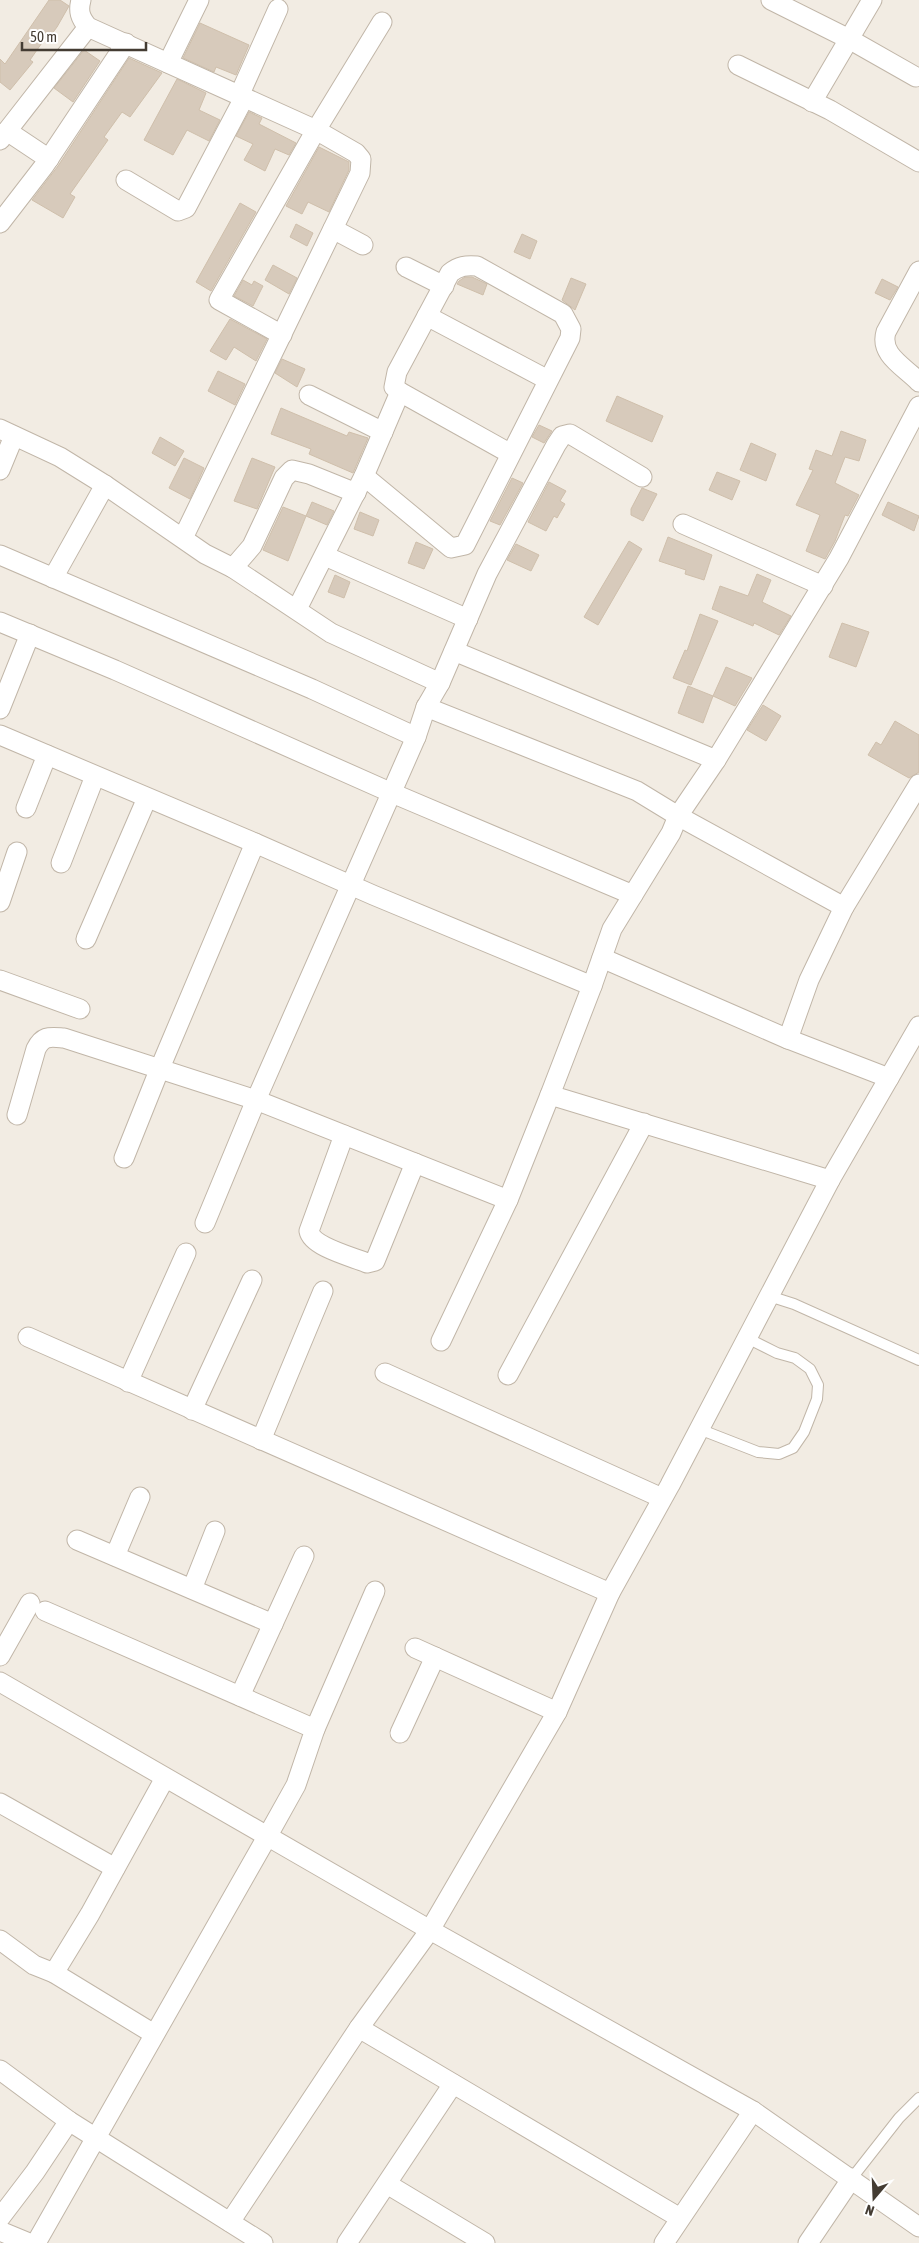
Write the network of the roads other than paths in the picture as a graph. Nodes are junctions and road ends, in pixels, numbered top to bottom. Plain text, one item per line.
1 (81, 0) edge
2 (199, 0) edge
3 (771, 0) edge
4 (872, 0) edge
5 (278, 9) dead end
6 (382, 22) dead end
7 (88, 27) junction
8 (849, 39) junction
9 (126, 43) junction
10 (168, 63) junction
11 (738, 65) dead end
12 (916, 77) dead end
13 (242, 97) junction
14 (812, 102) junction
15 (316, 130) junction
16 (3, 135) edge
17 (49, 159) junction
18 (919, 162) edge
19 (126, 180) dead end
20 (0, 222) edge
21 (333, 229) junction
22 (363, 245) dead end
23 (406, 267) dead end
24 (919, 271) edge
25 (444, 286) junction
26 (427, 316) junction
27 (282, 335) junction
28 (548, 380) junction
29 (919, 382) edge
30 (400, 392) junction
31 (309, 395) dead end
32 (919, 406) edge
33 (7, 432) edge
34 (384, 432) junction
35 (511, 454) junction
36 (0, 470) edge
37 (642, 477) dead end
38 (105, 484) junction
39 (360, 485) junction
40 (683, 524) dead end
41 (183, 538) junction
42 (0, 555) edge
43 (325, 556) junction
44 (233, 568) junction
45 (53, 578) junction
46 (823, 586) junction
47 (297, 609) junction
48 (468, 619) junction
49 (0, 622) edge
50 (30, 634) junction
51 (454, 651) junction
52 (440, 683) junction
53 (426, 707) junction
54 (0, 709) edge
55 (0, 736) edge
56 (416, 737) junction
57 (47, 755) junction
58 (716, 760) junction
59 (95, 776) junction
60 (919, 784) edge
61 (392, 793) junction
62 (147, 798) junction
63 (26, 808) dead end
64 (678, 816) junction
65 (255, 843) junction
66 (18, 852) dead end
67 (61, 863) dead end
68 (352, 884) junction
69 (633, 895) junction
70 (0, 902) edge
71 (844, 907) junction
72 (86, 939) dead end
73 (602, 958) junction
74 (0, 980) edge
75 (592, 986) junction
76 (80, 1009) dead end
77 (919, 1026) edge
78 (788, 1039) junction
79 (160, 1068) junction
80 (889, 1078) junction
81 (550, 1094) junction
82 (256, 1100) junction
83 (17, 1115) dead end
84 (644, 1123) junction
85 (344, 1135) junction
86 (124, 1158) dead end
87 (415, 1163) junction
88 (830, 1180) junction
89 (508, 1200) junction
90 (205, 1224) dead end
91 (186, 1253) dead end
92 (252, 1280) dead end
93 (323, 1291) dead end
94 (769, 1296) junction
95 (28, 1338) dead end
96 (747, 1338) junction
97 (441, 1341) dead end
98 (919, 1360) edge
99 (384, 1372) dead end
100 (508, 1375) dead end
101 (128, 1382) junction
102 (192, 1410) junction
103 (699, 1429) junction
104 (261, 1440) junction
105 (140, 1497) dead end
106 (662, 1498) junction
107 (215, 1531) dead end
108 (77, 1540) dead end
109 (115, 1556) junction
110 (304, 1556) dead end
111 (192, 1589) junction
112 (375, 1591) dead end
113 (610, 1593) junction
114 (273, 1624) junction
115 (414, 1648) dead end
116 (0, 1656) edge
117 (436, 1657) junction
118 (0, 1682) edge
119 (240, 1696) junction
120 (557, 1712) junction
121 (315, 1729) junction
122 (400, 1733) dead end
123 (164, 1778) junction
124 (0, 1803) edge
125 (267, 1837) junction
126 (115, 1868) junction
127 (430, 1930) junction
128 (0, 1940) edge
129 (54, 1973) junction
130 (359, 2028) junction
131 (154, 2034) junction
132 (0, 2070) edge
133 (452, 2084) junction
134 (919, 2098) edge
135 (753, 2111) junction
136 (69, 2121) junction
137 (95, 2138) junction
138 (852, 2178) junction
139 (387, 2184) junction
140 (0, 2218) edge
141 (680, 2218) junction
142 (230, 2222) junction
143 (919, 2227) edge
144 (0, 2231) edge
145 (29, 2243) edge
146 (36, 2243) edge
147 (263, 2243) edge
148 (347, 2243) edge
149 (485, 2243) edge
150 (664, 2243) edge
151 (808, 2243) edge

1 - 7 street
2 - 10 street
3 - 8 street
4 - 8 street
5 - 13 street
6 - 15 street
7 - 9 street
7 - 16 street
8 - 12 street
8 - 14 street
9 - 10 street
9 - 17 street
10 - 13 street
11 - 14 street
13 - 15 street
13 - 19 street
14 - 18 street
15 - 21 street
15 - 27 street
16 - 17 street
17 - 20 street
21 - 22 street
21 - 27 street
23 - 25 street
24 - 29 street
25 - 26 street
25 - 28 street
26 - 28 street
26 - 30 street
27 - 41 street
28 - 35 street
30 - 34 street
30 - 35 street
31 - 34 street
32 - 46 street
33 - 36 street
33 - 38 street
34 - 39 street
35 - 39 street
37 - 48 street
38 - 41 street
38 - 45 street
39 - 43 street
39 - 44 street
40 - 46 street
41 - 44 street
42 - 45 street
43 - 47 street
43 - 48 street
44 - 47 street
45 - 56 street
46 - 58 street
47 - 52 street
48 - 51 street
49 - 50 street
50 - 54 street
50 - 61 street
51 - 52 street
51 - 58 street
52 - 53 street
53 - 56 street
53 - 64 street
55 - 57 street
56 - 61 street
57 - 59 street
57 - 63 street
58 - 64 street
59 - 62 street
59 - 67 street
60 - 71 street
61 - 68 street
61 - 69 street
62 - 65 street
62 - 72 street
64 - 69 street
64 - 71 street
65 - 68 street
65 - 79 street
66 - 70 street
68 - 75 street
68 - 82 street
69 - 73 street
71 - 78 street
73 - 75 street
73 - 78 street
74 - 76 street
75 - 81 street
77 - 80 street
78 - 80 street
79 - 82 street
79 - 83 street
79 - 86 street
80 - 88 street
81 - 84 street
81 - 89 street
82 - 85 street
82 - 90 street
84 - 88 street
84 - 100 street
85 - 87 street
85 - 87 street
87 - 89 street
88 - 94 street
89 - 97 street
91 - 101 street
92 - 102 street
93 - 104 street
94 - 96 street
94 - 98 lane
95 - 101 street
96 - 103 street
96 - 103 lane
99 - 106 street
101 - 102 street
102 - 104 street
103 - 106 street
104 - 113 street
105 - 109 street
106 - 113 street
107 - 111 street
108 - 109 street
109 - 111 street
110 - 114 street
111 - 114 street
112 - 121 street
113 - 120 street
114 - 119 street
115 - 117 street
116 - 119 street
117 - 120 street
117 - 122 street
118 - 123 street
119 - 121 street
120 - 127 street
121 - 125 street
123 - 125 street
123 - 126 street
124 - 126 street
125 - 127 street
125 - 131 street
126 - 129 street
127 - 130 street
127 - 135 street
128 - 129 street
129 - 131 street
130 - 133 street
130 - 142 street
131 - 137 street
132 - 136 street
133 - 139 street
133 - 141 street
134 - 138 lane
135 - 138 street
135 - 141 street
136 - 137 street
136 - 140 street
137 - 142 street
137 - 146 street
138 - 143 street
138 - 151 street
139 - 148 street
139 - 149 street
141 - 150 street
142 - 147 street
144 - 145 street

